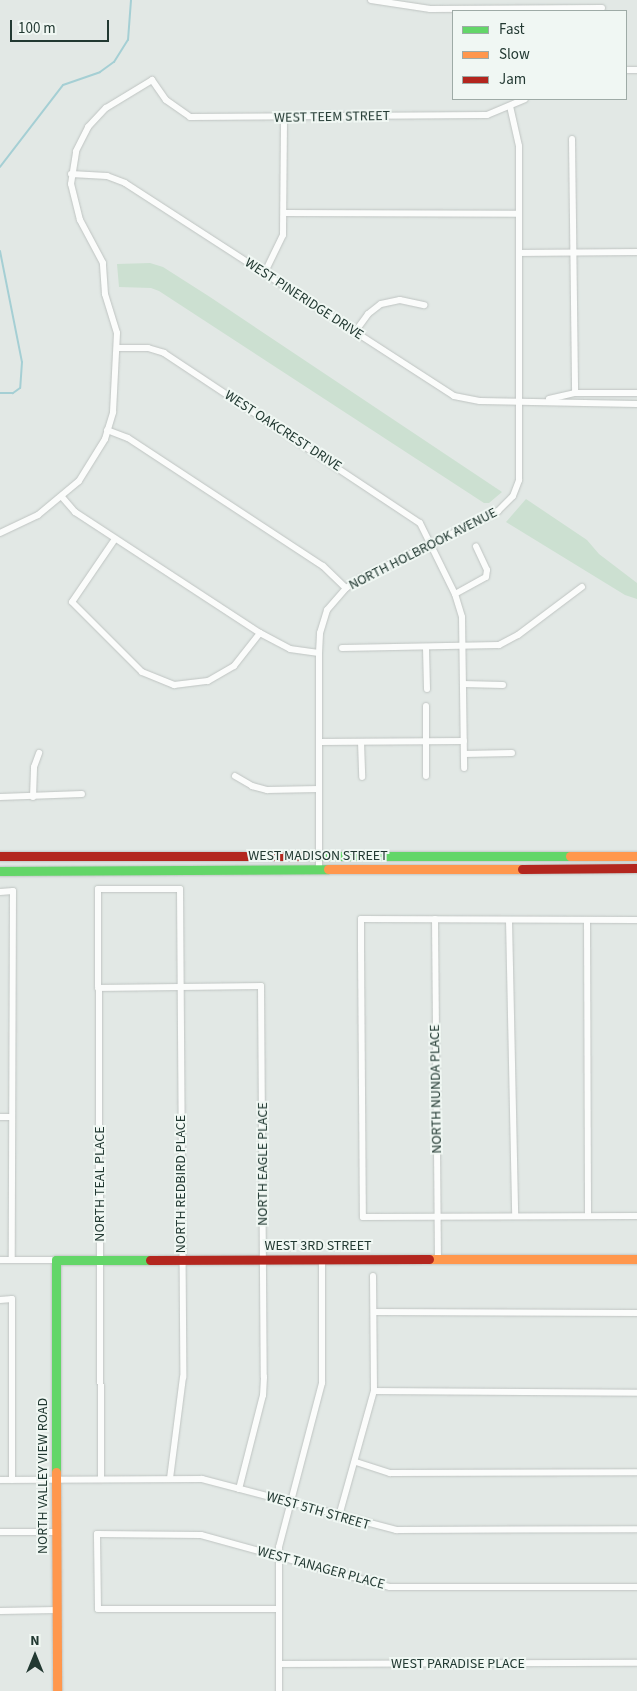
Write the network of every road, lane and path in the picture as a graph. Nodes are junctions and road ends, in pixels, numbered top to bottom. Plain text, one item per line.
1 (371, 0) edge
2 (602, 0) edge
3 (602, 10) edge
4 (523, 100) edge
5 (510, 106) junction
6 (284, 117) junction
7 (572, 140) dead end
8 (71, 174) junction
9 (284, 213) junction
10 (519, 214) junction
11 (637, 252) edge
12 (519, 253) junction
13 (574, 253) junction
14 (265, 272) junction
15 (424, 305) dead end
16 (355, 332) junction
17 (118, 348) junction
18 (575, 393) junction
19 (637, 393) edge
20 (520, 400) junction
21 (544, 400) junction
22 (637, 404) edge
23 (107, 430) junction
24 (62, 497) junction
25 (0, 533) edge
26 (115, 539) junction
27 (432, 544) junction
28 (476, 546) dead end
29 (582, 587) dead end
30 (346, 588) junction
31 (455, 594) junction
32 (260, 633) junction
33 (342, 648) dead end
34 (426, 648) junction
35 (463, 648) junction
36 (319, 654) junction
37 (463, 684) junction
38 (503, 685) dead end
39 (427, 688) dead end
40 (426, 706) dead end
41 (426, 741) junction
42 (464, 741) junction
43 (319, 742) junction
44 (361, 742) junction
45 (39, 753) dead end
46 (464, 754) junction
47 (512, 754) dead end
48 (464, 768) dead end
49 (235, 776) dead end
50 (426, 776) dead end
51 (362, 777) dead end
52 (319, 788) junction
53 (82, 794) dead end
54 (0, 797) edge
55 (33, 797) junction
56 (0, 856) edge
57 (319, 856) junction
58 (637, 856) edge
59 (637, 868) edge
60 (0, 870) edge
61 (319, 870) junction
62 (98, 889) joint
63 (0, 892) edge
64 (435, 919) junction
65 (509, 920) junction
66 (587, 920) junction
67 (637, 920) edge
68 (181, 987) junction
69 (98, 988) junction
70 (0, 1117) edge
71 (12, 1117) junction
72 (515, 1216) junction
73 (588, 1216) junction
74 (637, 1216) edge
75 (438, 1217) junction
76 (637, 1258) edge
77 (322, 1259) junction
78 (438, 1259) junction
79 (0, 1260) edge
80 (12, 1260) junction
81 (56, 1260) junction
82 (100, 1260) junction
83 (181, 1260) junction
84 (264, 1260) junction
85 (372, 1276) dead end
86 (0, 1300) edge
87 (374, 1312) junction
88 (637, 1313) edge
89 (374, 1391) junction
90 (637, 1393) edge
91 (356, 1462) junction
92 (637, 1472) edge
93 (170, 1478) junction
94 (101, 1479) junction
95 (0, 1480) edge
96 (12, 1480) junction
97 (57, 1480) junction
98 (239, 1489) junction
99 (290, 1502) junction
100 (339, 1516) junction
101 (637, 1529) edge
102 (0, 1532) edge
103 (57, 1532) junction
104 (278, 1556) junction
105 (637, 1587) edge
106 (57, 1610) junction
107 (279, 1610) junction
108 (0, 1611) edge
109 (637, 1663) edge
110 (279, 1664) junction
111 (56, 1691) edge
112 (279, 1691) edge

1 - 3 street
2 - 3 street
4 - 5 street, WEST TEEM STREET
5 - 6 street, WEST TEEM STREET
5 - 10 street, NORTH HOLBROOK AVENUE
6 - 8 street, WEST TEEM STREET
6 - 9 street
7 - 13 street
8 - 14 street, WEST PINERIDGE DRIVE
8 - 17 street
9 - 10 street
9 - 14 street
10 - 12 street, NORTH HOLBROOK AVENUE
11 - 13 street
12 - 13 street
12 - 20 street, NORTH HOLBROOK AVENUE
13 - 18 street
14 - 16 street, WEST PINERIDGE DRIVE
15 - 16 street
16 - 20 street, WEST PINERIDGE DRIVE
17 - 23 street
17 - 27 street, WEST OAKCREST DRIVE
18 - 19 street, WEST PINERIDGE DRIVE
18 - 21 street, WEST PINERIDGE DRIVE
20 - 21 street, WEST PINERIDGE DRIVE
20 - 27 street, NORTH HOLBROOK AVENUE
21 - 22 street, WEST PINERIDGE DRIVE
23 - 24 street
23 - 30 street
24 - 25 street
24 - 26 street
26 - 32 street
26 - 32 street
27 - 30 street, NORTH HOLBROOK AVENUE
27 - 31 street, WEST OAKCREST DRIVE
28 - 31 street
29 - 35 street
30 - 36 street, NORTH HOLBROOK AVENUE
31 - 35 street, WEST OAKCREST DRIVE
32 - 36 street
33 - 34 street
34 - 35 street
34 - 39 street
35 - 37 street, WEST OAKCREST DRIVE
36 - 43 street, NORTH HOLBROOK AVENUE
37 - 38 street
37 - 42 street, WEST OAKCREST DRIVE
40 - 41 street
41 - 42 street
41 - 44 street
41 - 50 street
42 - 46 street, WEST OAKCREST DRIVE
43 - 44 street
43 - 52 street, NORTH HOLBROOK AVENUE
44 - 51 street
45 - 55 street
46 - 47 street
46 - 48 street, WEST OAKCREST DRIVE
49 - 52 street
52 - 57 street, NORTH HOLBROOK AVENUE
53 - 55 street
54 - 55 street
56 - 57 street, WEST MADISON STREET
57 - 58 street, WEST MADISON STREET
57 - 61 street, NORTH HOLBROOK AVENUE
59 - 61 street, WEST MADISON STREET
60 - 61 street, WEST MADISON STREET
62 - 68 street, NORTH REDBIRD PLACE
62 - 69 street, NORTH TEAL PLACE
63 - 71 street
64 - 65 street
64 - 75 street, NORTH NUNDA PLACE
64 - 75 street
65 - 66 street
65 - 72 street
66 - 67 street
66 - 73 street
68 - 69 street
68 - 83 street, NORTH REDBIRD PLACE
68 - 84 street, NORTH EAGLE PLACE
69 - 82 street, NORTH TEAL PLACE
70 - 71 street
71 - 80 street
72 - 73 street
72 - 75 street
73 - 74 street
75 - 78 street, NORTH NUNDA PLACE
76 - 78 street, WEST 3RD STREET
77 - 78 street, WEST 3RD STREET
77 - 84 street, WEST 3RD STREET
77 - 99 street
79 - 80 street, WEST 3RD STREET
80 - 81 street, WEST 3RD STREET
81 - 82 street, WEST 3RD STREET
81 - 97 street, NORTH VALLEY VIEW ROAD
82 - 83 street, WEST 3RD STREET
82 - 94 street, NORTH TEAL PLACE
83 - 84 street, WEST 3RD STREET
83 - 93 street, NORTH REDBIRD PLACE
84 - 98 street, NORTH EAGLE PLACE
85 - 87 street
86 - 96 street
87 - 88 street
87 - 89 street
89 - 90 street
89 - 91 street
91 - 92 street
91 - 100 street
93 - 94 street, WEST 5TH STREET
93 - 98 street, WEST 5TH STREET
94 - 97 street, WEST 5TH STREET
95 - 96 street, WEST 5TH STREET
96 - 97 street, WEST 5TH STREET
97 - 103 street, NORTH VALLEY VIEW ROAD
98 - 99 street, WEST 5TH STREET
99 - 100 street, WEST 5TH STREET
99 - 104 street
100 - 101 street, WEST 5TH STREET
102 - 103 street
103 - 106 street, NORTH VALLEY VIEW ROAD
104 - 105 street, WEST TANAGER PLACE
104 - 107 street
104 - 107 street, WEST TANAGER PLACE
106 - 108 street
106 - 111 street, NORTH VALLEY VIEW ROAD
107 - 110 street
109 - 110 street, WEST PARADISE PLACE
110 - 112 street

